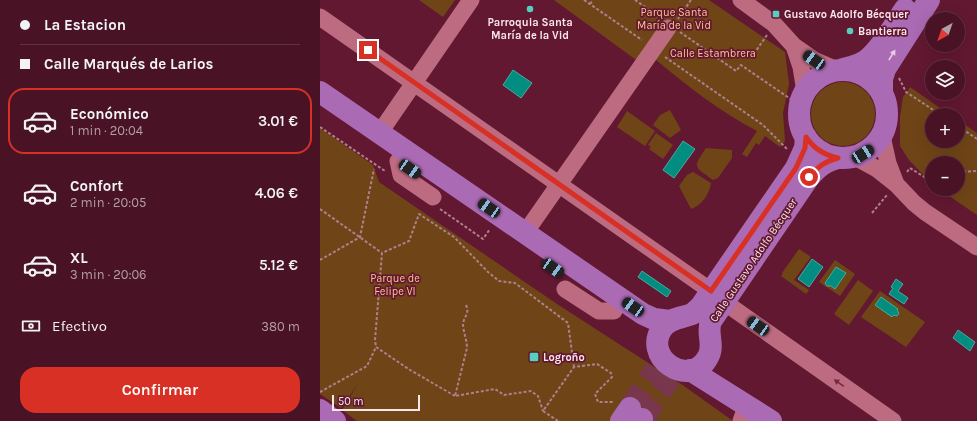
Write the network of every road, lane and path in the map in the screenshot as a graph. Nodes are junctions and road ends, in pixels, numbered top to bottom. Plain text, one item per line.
1 (472, 0) edge
2 (584, 0) edge
3 (592, 0) edge
4 (635, 0) edge
5 (691, 0) edge
6 (741, 0) edge
7 (911, 0) edge
8 (929, 0) edge
9 (590, 4) junction
10 (320, 17) edge
11 (774, 24) junction
12 (671, 26) junction
13 (794, 46) junction
14 (654, 49) junction
15 (751, 58) dead end
16 (890, 59) junction
17 (840, 70) junction
18 (414, 83) junction
19 (320, 92) edge
20 (805, 92) junction
21 (882, 92) junction
22 (320, 107) edge
23 (930, 108) edge
24 (385, 125) dead end
25 (965, 131) edge
26 (800, 134) junction
27 (882, 136) junction
28 (977, 139) edge
29 (847, 157) junction
30 (398, 161) junction
31 (796, 168) junction
32 (374, 169) dead end
33 (977, 171) edge
34 (965, 172) edge
35 (925, 177) edge
36 (558, 184) junction
37 (896, 184) junction
38 (434, 197) dead end
39 (320, 209) edge
40 (872, 213) dead end
41 (525, 232) junction
42 (360, 237) junction
43 (975, 243) edge
44 (382, 253) junction
45 (320, 260) edge
46 (566, 288) dead end
47 (717, 297) junction
48 (466, 305) dead end
49 (614, 311) junction
50 (676, 319) junction
51 (710, 335) junction
52 (376, 347) junction
53 (678, 365) junction
54 (574, 367) junction
55 (320, 392) edge
56 (455, 396) junction
57 (320, 410) edge
58 (543, 411) junction
59 (740, 411) edge
60 (630, 414) edge
61 (335, 421) edge
62 (558, 421) edge
63 (771, 421) edge
64 (893, 421) edge

1 - 18 street
2 - 9 path
3 - 9 path
4 - 12 path
5 - 12 path
6 - 11 street
7 - 17 main road
16 -> 8 main road
9 - 14 path
10 - 18 street
11 - 13 street
11 - 15 path
12 - 14 street
12 - 26 path
13 - 17 street
13 - 20 street
14 - 31 path
14 - 36 street
16 - 21 main road
16 - 23 path
17 - 20 main road
17 - 21 main road
18 - 24 street
18 - 36 street
19 - 41 main road
20 - 26 main road
21 - 27 main road
22 - 30 main road
25 - 28 path
26 - 29 main road
26 - 31 main road, Calle Gustavo Adolfo Bécquer
27 - 29 main road
27 - 37 street
29 - 37 street
29 - 47 main road, Calle Gustavo Adolfo Bécquer
30 - 38 street
30 - 49 main road
31 - 47 main road, Calle Gustavo Adolfo Bécquer
32 - 42 path
33 - 34 path
35 - 37 path
36 - 41 street
36 - 47 street
37 - 40 path
37 - 43 street
39 - 42 path
41 - 50 main road
42 - 44 path
42 - 45 path
44 - 52 path
44 - 54 path
46 - 49 street
47 - 50 main road, Calle Gustavo Adolfo Bécquer
47 - 51 main road, Calle Gustavo Adolfo Bécquer
64 -> 47 street
48 - 56 path
49 - 53 main road
50 - 51 main road, Calle Gustavo Adolfo Bécquer
50 - 53 main road, Calle Gustavo Adolfo Bécquer
51 - 53 main road, Calle Gustavo Adolfo Bécquer
52 - 55 path
52 - 56 path
53 - 59 main road
54 - 58 path
54 - 60 path
56 - 58 path
57 - 61 main road
58 - 62 path
59 - 63 main road

